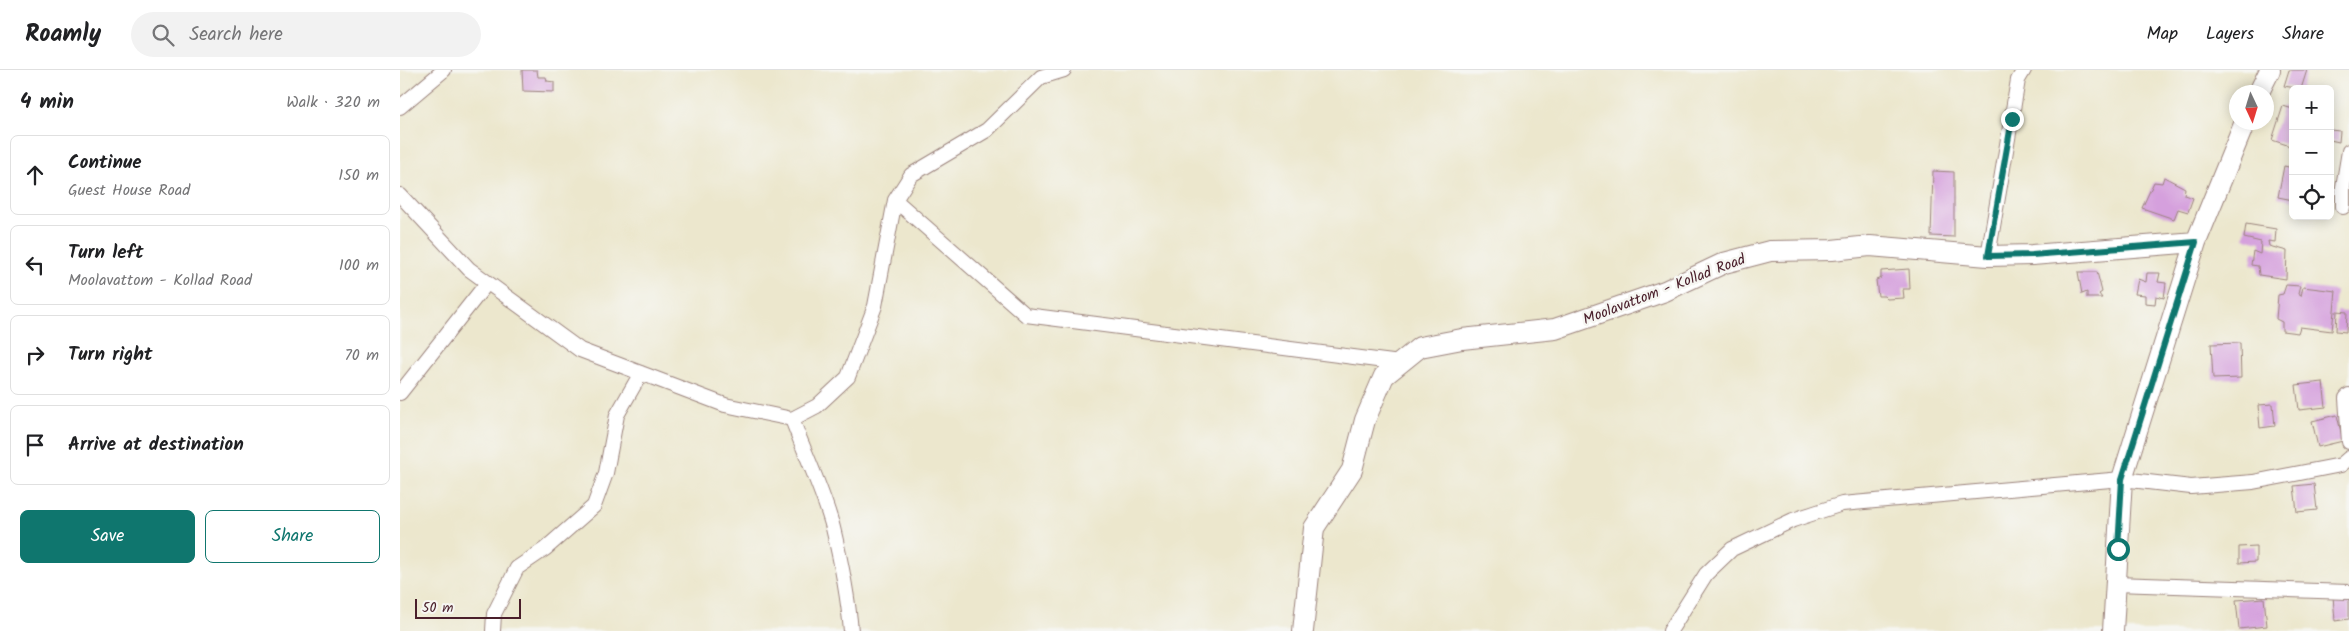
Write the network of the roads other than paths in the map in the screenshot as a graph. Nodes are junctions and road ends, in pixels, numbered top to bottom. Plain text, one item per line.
1 (444, 70) edge
2 (1064, 70) edge
3 (2024, 70) edge
4 (2270, 70) edge
5 (1048, 72) edge
6 (2262, 85) edge
7 (400, 107) edge
8 (2241, 130) edge
9 (2349, 151) edge
10 (400, 195) edge
11 (895, 200) junction
12 (2343, 207) dead end
13 (2196, 242) junction
14 (1988, 256) junction
15 (487, 283) junction
16 (1400, 364) junction
17 (641, 373) junction
18 (400, 393) edge
19 (2349, 395) edge
20 (792, 419) junction
21 (2349, 442) edge
22 (2349, 458) edge
23 (2122, 479) junction
24 (2115, 584) junction
25 (2349, 592) edge
26 (493, 631) edge
27 (851, 631) edge
28 (1303, 631) edge
29 (1670, 631) edge
30 (2113, 631) edge

1 - 7 street
2 - 5 street
3 - 14 street
4 - 6 main road
5 - 11 street
8 - 13 main road
9 - 12 street
10 - 15 street
11 - 16 street
11 - 20 street
13 - 14 main road, Moolavattom - Kollad Road
13 - 23 main road
14 - 16 main road, Moolavattom - Kollad Road
15 - 17 street
15 - 18 street
16 - 28 main road, Moolavattom - Kollad Road
17 - 20 street
17 - 26 street
19 - 21 street
20 - 27 street
22 - 23 street
23 - 24 main road
23 - 29 street
24 - 25 street
24 - 30 main road

